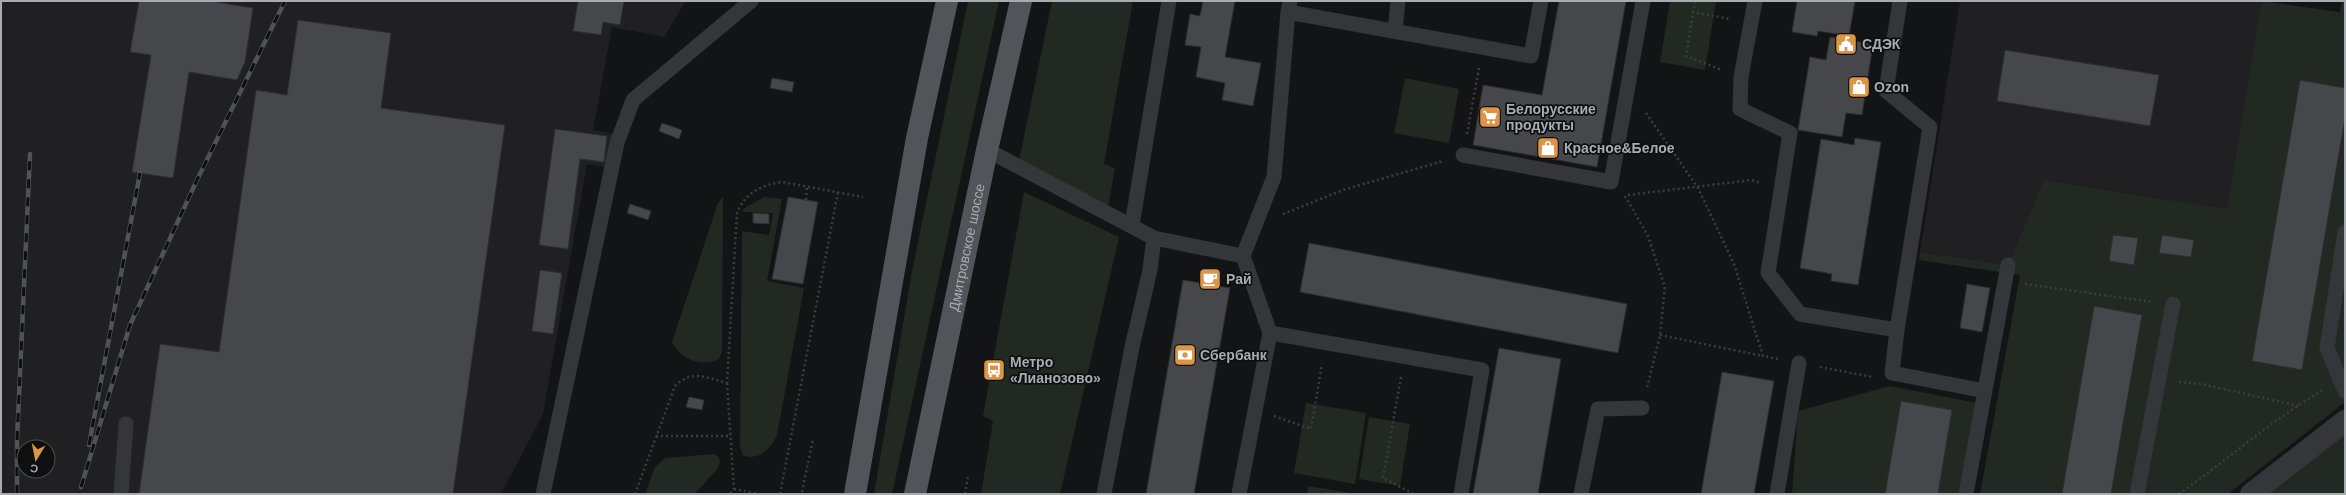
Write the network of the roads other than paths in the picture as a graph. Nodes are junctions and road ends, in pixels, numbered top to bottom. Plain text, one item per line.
1 (750, 1) edge
2 (947, 1) edge
3 (1021, 1) edge
4 (1169, 1) edge
5 (1398, 1) edge
6 (1541, 1) edge
7 (1643, 1) edge
8 (1755, 1) edge
9 (1900, 1) edge
10 (1289, 6) edge
11 (1395, 31) junction
12 (987, 150) junction
13 (1463, 155) road end
14 (1132, 225) junction
15 (2345, 232) edge
16 (1154, 238) junction
17 (1243, 256) junction
18 (2008, 265) dead end
19 (2173, 304) road end
20 (1897, 330) junction
21 (1270, 333) junction
22 (1799, 363) road end
23 (2342, 386) edge
24 (1986, 391) junction
25 (1642, 408) road end
26 (2345, 421) edge
27 (126, 424) dead end
28 (121, 494) edge
29 (543, 494) edge
30 (855, 494) edge
31 (915, 494) edge
32 (1104, 494) edge
33 (1239, 494) edge
34 (1461, 494) edge
35 (1581, 494) edge
36 (1777, 494) edge
37 (1966, 494) edge
38 (2137, 494) edge
39 (2251, 494) edge

1 - 29 lane
2 - 30 main road
3 - 12 main road, Дмитровское шоссе
4 - 14 lane
5 - 11 lane
6 - 11 lane
7 - 13 lane
8 - 20 lane
9 - 20 lane
10 - 11 lane
10 - 17 lane
12 - 14 lane
12 - 31 main road, Дмитровское шоссе
14 - 16 lane
15 - 23 lane
16 - 17 lane
16 - 32 lane
17 - 21 lane
18 - 24 lane
19 - 38 lane
20 - 24 lane
21 - 33 lane
21 - 34 lane
22 - 36 lane
24 - 37 lane
25 - 35 lane
26 - 39 street
27 - 28 lane

